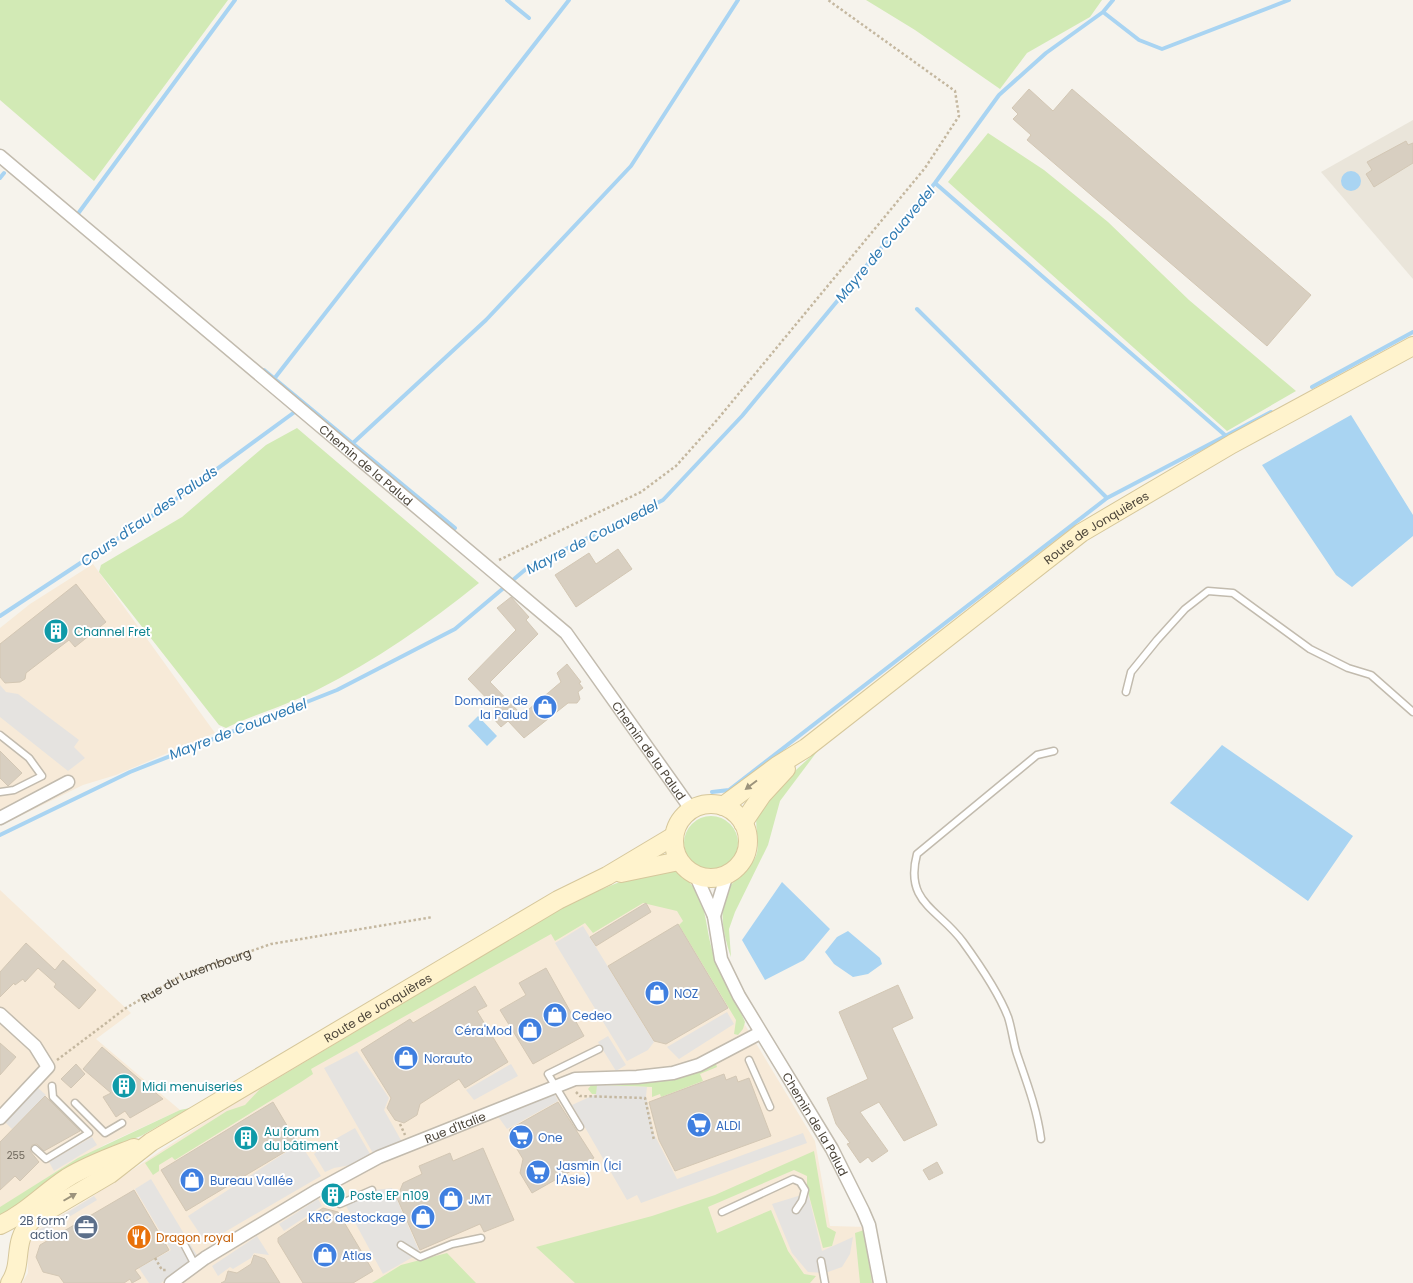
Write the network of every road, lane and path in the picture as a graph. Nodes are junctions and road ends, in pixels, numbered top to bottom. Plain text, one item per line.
1 (828, 0) edge
2 (0, 156) edge
3 (1413, 346) edge
4 (492, 568) junction
5 (1126, 692) dead end
6 (1413, 712) edge
7 (0, 735) edge
8 (806, 748) junction
9 (1054, 751) dead end
10 (68, 782) dead end
11 (0, 792) edge
12 (723, 806) junction
13 (691, 810) junction
14 (0, 818) edge
15 (743, 823) junction
16 (674, 836) junction
17 (679, 861) junction
18 (695, 874) junction
19 (727, 874) junction
20 (606, 876) junction
21 (714, 916) junction
22 (433, 917) dead end
23 (0, 1014) edge
24 (760, 1033) junction
25 (599, 1049) dead end
26 (749, 1060) dead end
27 (48, 1067) junction
28 (562, 1084) junction
29 (52, 1086) dead end
30 (75, 1103) dead end
31 (770, 1107) dead end
32 (0, 1118) edge
33 (122, 1123) dead end
34 (580, 1127) dead end
35 (1042, 1139) dead end
36 (654, 1140) dead end
37 (151, 1142) junction
38 (35, 1149) dead end
39 (372, 1190) dead end
40 (340, 1204) dead end
41 (796, 1210) dead end
42 (722, 1212) dead end
43 (0, 1225) edge
44 (0, 1231) edge
45 (481, 1238) dead end
46 (401, 1245) dead end
47 (185, 1246) dead end
48 (16, 1255) junction
49 (155, 1258) dead end
50 (821, 1260) dead end
51 (195, 1265) junction
52 (170, 1277) edge
53 (16, 1280) edge
54 (825, 1283) edge
55 (880, 1283) edge

1 - 4 path
2 - 4 street, Chemin de la Palud
3 - 8 main road, Route de Jonquières
4 - 13 street, Chemin de la Palud
5 - 6 lane
7 - 11 lane
8 -> 12 main road, Route de Jonquières
8 - 15 main road, Route de Jonquières
9 - 35 lane
10 - 14 street
12 - 13 main road
12 - 15 main road
13 - 16 main road
15 - 19 main road
16 - 17 main road
16 - 20 main road, Route de Jonquières
17 - 18 main road
17 - 20 main road, Route de Jonquières
18 - 19 main road
18 - 21 street, Chemin de la Palud
19 - 21 street, Chemin de la Palud
20 - 37 main road, Route de Jonquières
21 - 24 street, Chemin de la Palud
22 - 27 path, Rue du Luxembourg
23 - 27 street
24 - 28 street, Rue d'Italie
24 - 55 street, Chemin de la Palud
25 - 28 lane
26 - 31 lane
27 - 32 street
28 - 34 lane
28 - 36 path
28 - 51 street, Rue d'Italie
29 - 38 lane
30 - 33 lane
37 - 43 main road, Route de Jonquières
48 -> 37 main road, Route de Jonquières
39 - 40 lane
41 - 42 lane
44 - 48 main road
45 - 46 lane
47 - 51 lane
48 - 53 main road, Route de Jonquières
49 - 52 path
50 - 54 lane
51 - 52 street, Rue d'Italie

